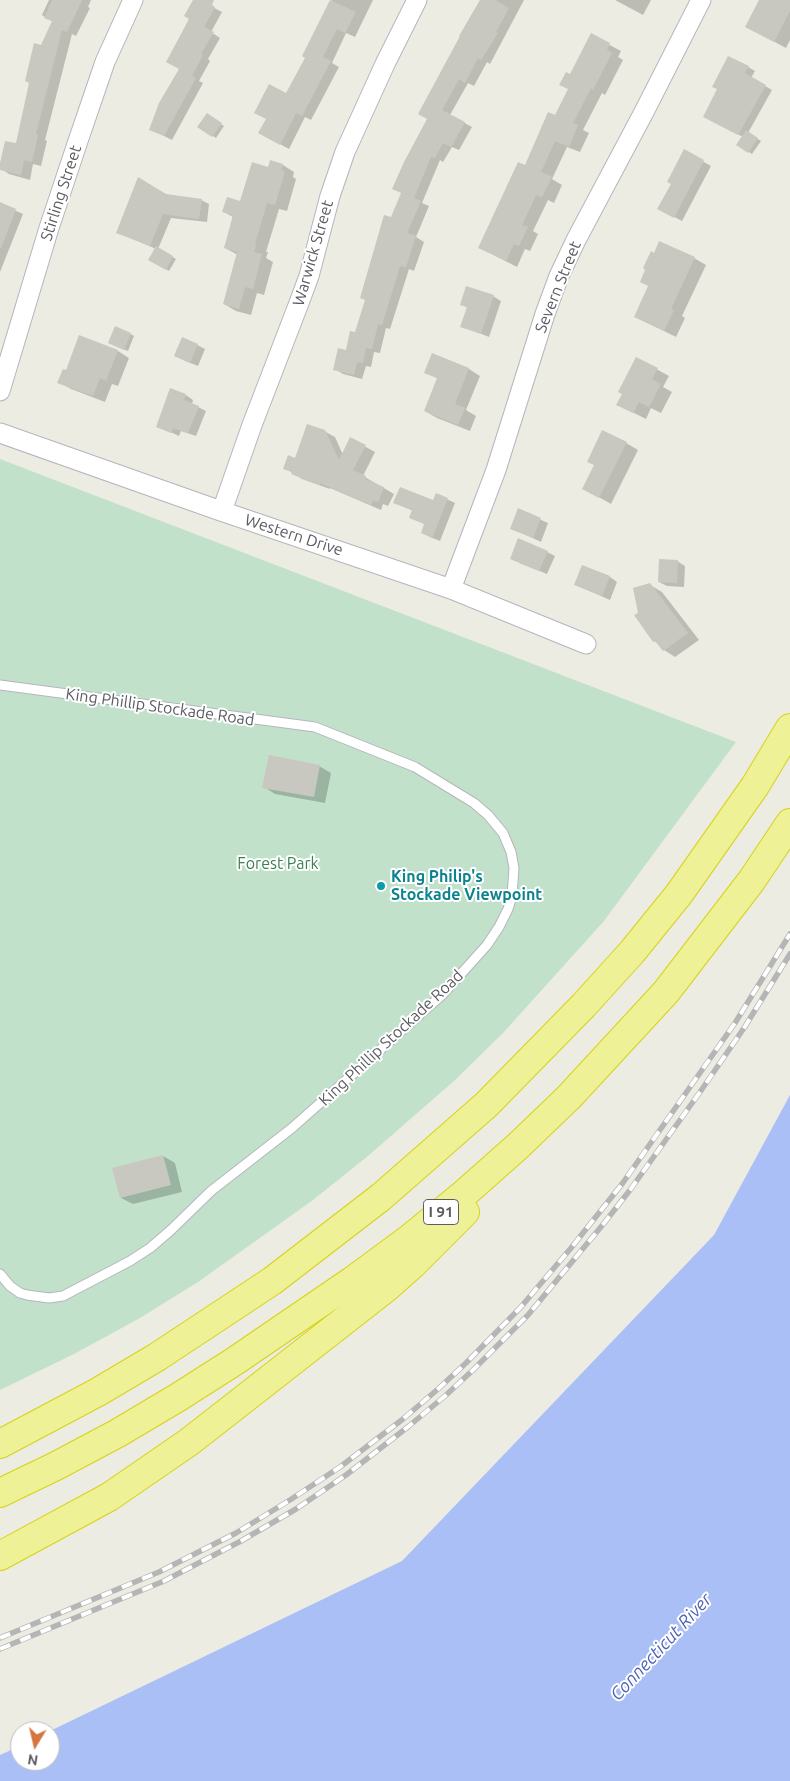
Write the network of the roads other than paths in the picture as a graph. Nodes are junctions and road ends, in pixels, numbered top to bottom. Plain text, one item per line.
1 (132, 0) edge
2 (417, 0) edge
3 (701, 0) edge
4 (0, 391) edge
5 (0, 433) edge
6 (222, 511) junction
7 (451, 589) junction
8 (586, 644) dead end
9 (0, 685) edge
10 (790, 728) edge
11 (790, 823) edge
12 (518, 1146) junction
13 (0, 1274) edge
14 (0, 1444) edge
15 (0, 1493) edge
16 (0, 1556) edge

1 - 4 street, Stirling Street
2 - 6 street, Warwick Street
3 - 7 street, Severn Street
5 - 6 street, Western Drive
6 - 7 street, Western Drive
7 - 8 street, Western Drive
9 - 13 lane, King Phillip Stockade Road
10 - 14 highway
11 - 12 highway, I 91
12 - 15 highway, I 91
12 - 16 highway

